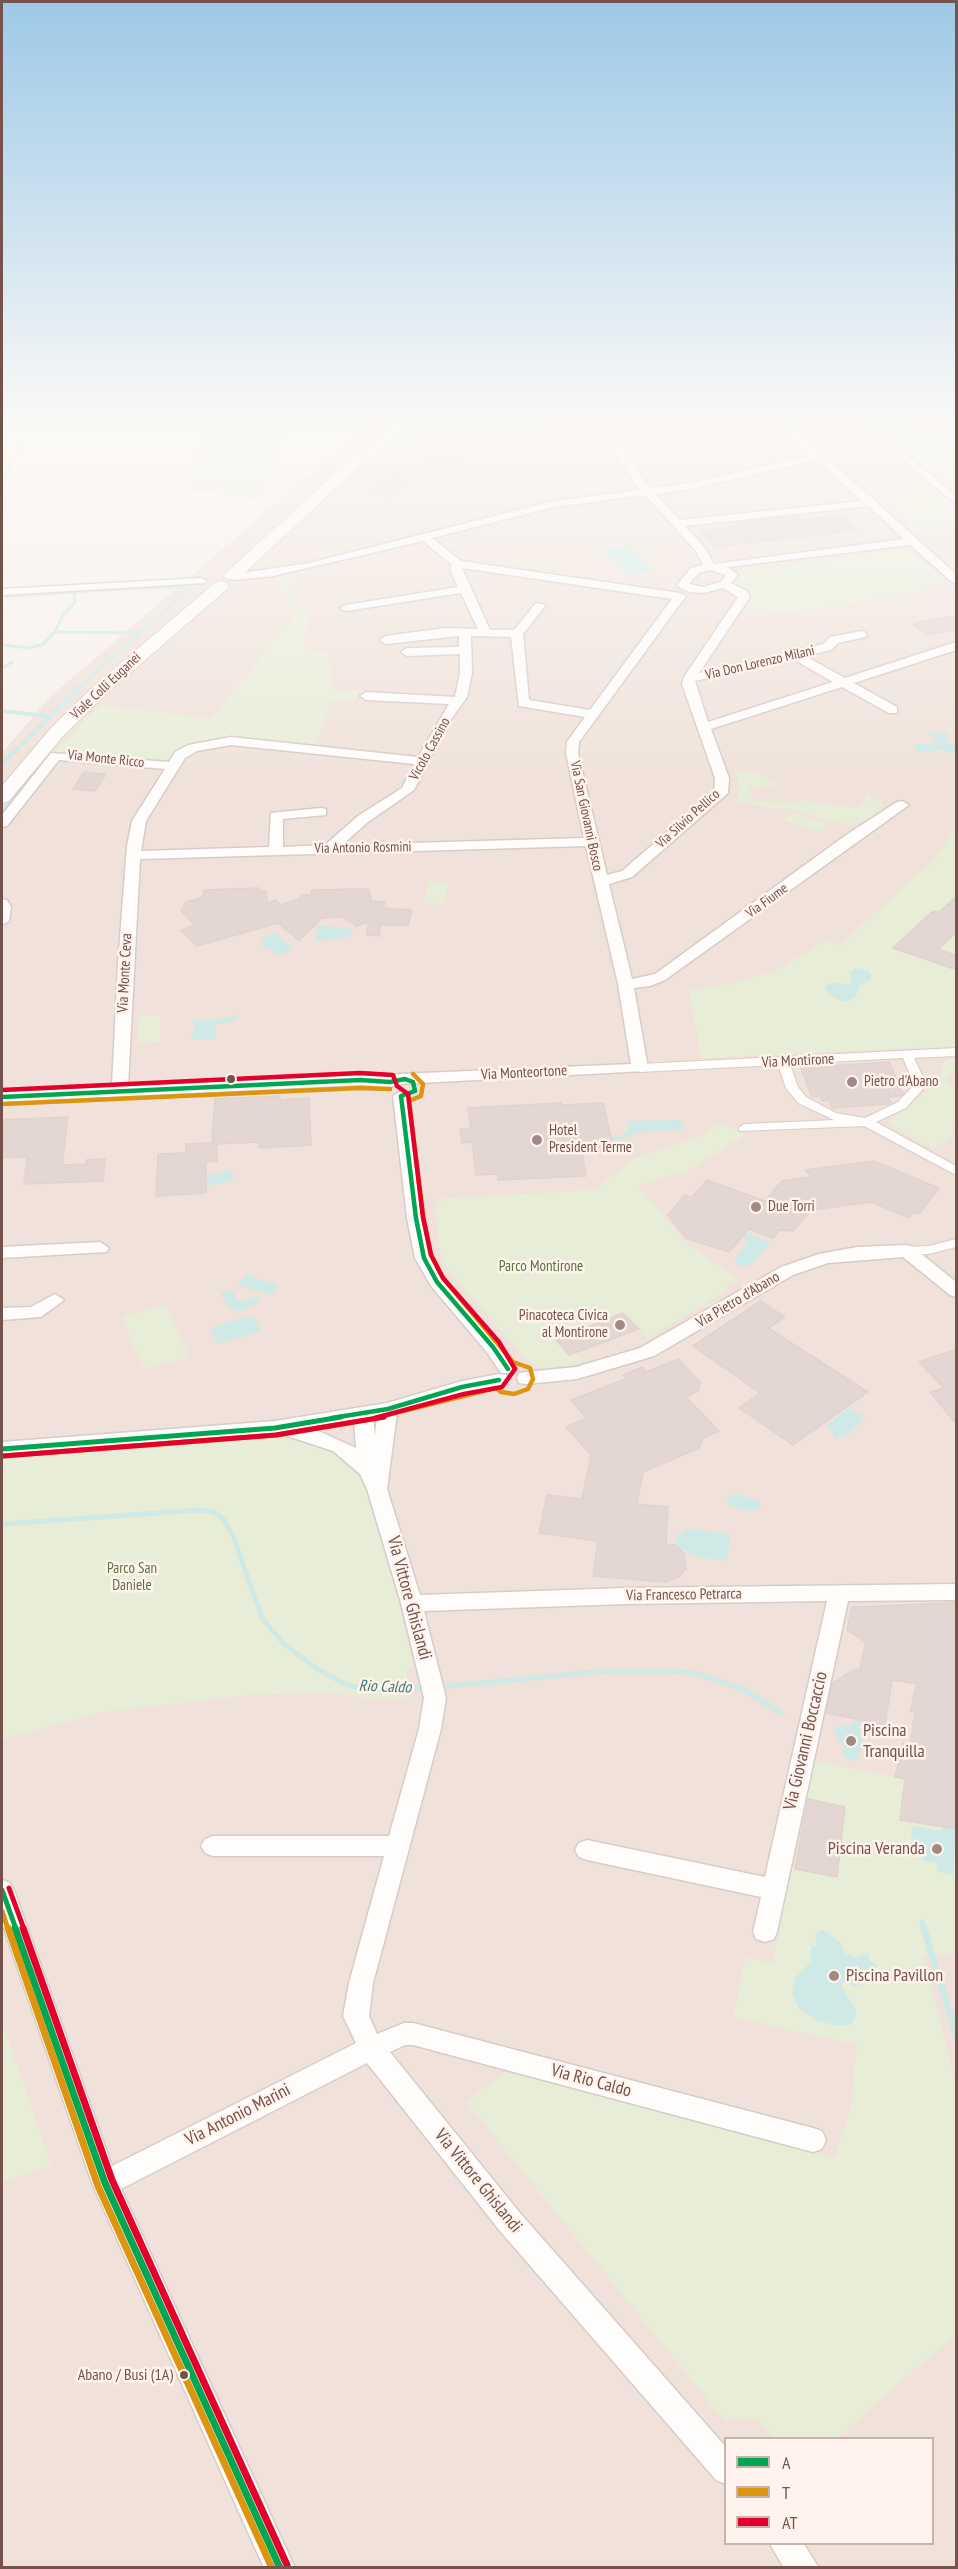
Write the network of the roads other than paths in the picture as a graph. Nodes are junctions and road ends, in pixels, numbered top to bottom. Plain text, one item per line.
1 (254, 546) edge
2 (257, 546) edge
3 (388, 546) edge
4 (435, 546) edge
5 (697, 546) edge
6 (897, 546) edge
7 (903, 546) edge
8 (918, 546) edge
9 (458, 564) junction
10 (713, 567) junction
11 (217, 579) junction
12 (728, 579) junction
13 (957, 580) edge
14 (466, 589) junction
15 (2, 592) edge
16 (681, 592) junction
17 (540, 605) dead end
18 (346, 608) dead end
19 (465, 632) junction
20 (485, 632) junction
21 (517, 634) junction
22 (862, 635) dead end
23 (386, 640) dead end
24 (957, 646) edge
25 (466, 650) junction
26 (407, 652) dead end
27 (792, 654) junction
28 (690, 677) junction
29 (842, 683) junction
30 (366, 696) dead end
31 (459, 701) junction
32 (893, 710) dead end
33 (592, 714) junction
34 (705, 727) junction
35 (422, 761) junction
36 (171, 766) junction
37 (2, 776) edge
38 (2, 797) edge
39 (902, 804) dead end
40 (321, 812) dead end
41 (2, 823) edge
42 (592, 842) junction
43 (329, 849) junction
44 (276, 850) junction
45 (133, 855) junction
46 (600, 880) junction
47 (2, 903) edge
48 (2, 921) edge
49 (626, 984) junction
50 (957, 1052) edge
51 (908, 1057) junction
52 (957, 1057) edge
53 (783, 1062) junction
54 (639, 1068) junction
55 (400, 1086) junction
56 (120, 1091) junction
57 (2, 1097) edge
58 (866, 1122) junction
59 (744, 1128) dead end
60 (957, 1171) edge
61 (957, 1243) edge
62 (100, 1248) dead end
63 (907, 1251) junction
64 (2, 1253) edge
65 (957, 1291) edge
66 (55, 1300) dead end
67 (2, 1314) edge
68 (503, 1375) junction
69 (388, 1409) junction
70 (363, 1414) junction
71 (275, 1428) junction
72 (2, 1449) edge
73 (368, 1470) junction
74 (377, 1489) junction
75 (957, 1592) edge
76 (839, 1593) junction
77 (412, 1603) junction
78 (213, 1846) dead end
79 (397, 1846) junction
80 (587, 1850) dead end
81 (2, 1890) edge
82 (773, 1890) junction
83 (765, 1932) dead end
84 (371, 2048) junction
85 (813, 2140) dead end
86 (105, 2182) junction
87 (724, 2468) edge
88 (786, 2545) edge
89 (280, 2568) edge
90 (804, 2568) edge

1 - 11 main road, Viale Colli Euganei
2 - 11 main road, Viale Colli Euganei
3 - 11 street
4 - 9 street
5 - 10 street
6 - 10 street, Via San Giovanni Bosco
7 - 12 street
8 - 13 street
9 - 14 street
9 - 16 street
10 - 12 street
10 - 16 street, Via San Giovanni Bosco
11 - 15 street
11 - 37 main road, Viale Colli Euganei
11 - 38 main road, Viale Colli Euganei
12 - 16 street
12 - 28 street, Via Don Lorenzo Milani
14 - 18 street
14 - 20 street
16 - 33 street, Via San Giovanni Bosco
17 - 21 street
19 - 20 street
19 - 23 street
19 - 25 street, Vicolo Cassino
20 - 21 street
21 - 33 street
22 - 27 street, Via Don Lorenzo Milani
24 - 29 street
25 - 26 street
25 - 31 street, Vicolo Cassino
27 - 28 street, Via Don Lorenzo Milani
27 - 29 street
28 - 34 street, Via Don Lorenzo Milani
29 - 32 street
29 - 34 street
30 - 31 street
31 - 35 street, Vicolo Cassino
33 - 42 street, Via San Giovanni Bosco
34 - 46 street, Via Silvio Pellico
35 - 36 street
35 - 43 street, Vicolo Cassino
36 - 41 street, Via Monte Ricco
36 - 45 street, Via Monte Ceva
39 - 49 street, Via Fiume
40 - 44 street
42 - 43 street, Via Antonio Rosmini
42 - 46 street, Via San Giovanni Bosco
43 - 44 street, Via Antonio Rosmini
44 - 45 street, Via Antonio Rosmini
45 - 56 street, Via Monte Ceva
46 - 49 street, Via San Giovanni Bosco
47 - 48 street
49 - 54 street, Via San Giovanni Bosco
50 - 51 street, Via Montirone
51 - 52 street, Via Montirone
51 - 53 street, Via Montirone
51 - 58 street
53 - 54 street, Via Montirone
53 - 58 street
54 - 55 street, Via Monteortone
55 - 56 street, Via Monteortone
55 - 68 street
56 - 57 street, Via Monteortone
58 - 59 street
58 - 60 street
61 - 63 street, Via Pietro d'Abano
62 - 64 street
63 - 65 street
63 - 68 street, Via Pietro d'Abano
66 - 67 street
68 - 69 street
69 - 70 street
69 - 74 street, Via Vittore Ghislandi
70 - 71 street
70 - 73 street, Via Vittore Ghislandi
71 - 72 street
71 - 73 street, Via Vittore Ghislandi
73 - 74 street, Via Vittore Ghislandi
74 - 77 street, Via Vittore Ghislandi
75 - 76 street, Via Francesco Petrarca
76 - 77 street, Via Francesco Petrarca
76 - 82 street, Via Giovanni Boccaccio
77 - 79 street, Via Vittore Ghislandi
78 - 79 street
79 - 84 street, Via Vittore Ghislandi
80 - 82 street
81 - 86 street
82 - 83 street, Via Giovanni Boccaccio
84 - 85 street, Via Rio Caldo
84 - 86 street, Via Antonio Marini
84 - 87 street, Via Vittore Ghislandi
86 - 89 street
88 - 90 street

